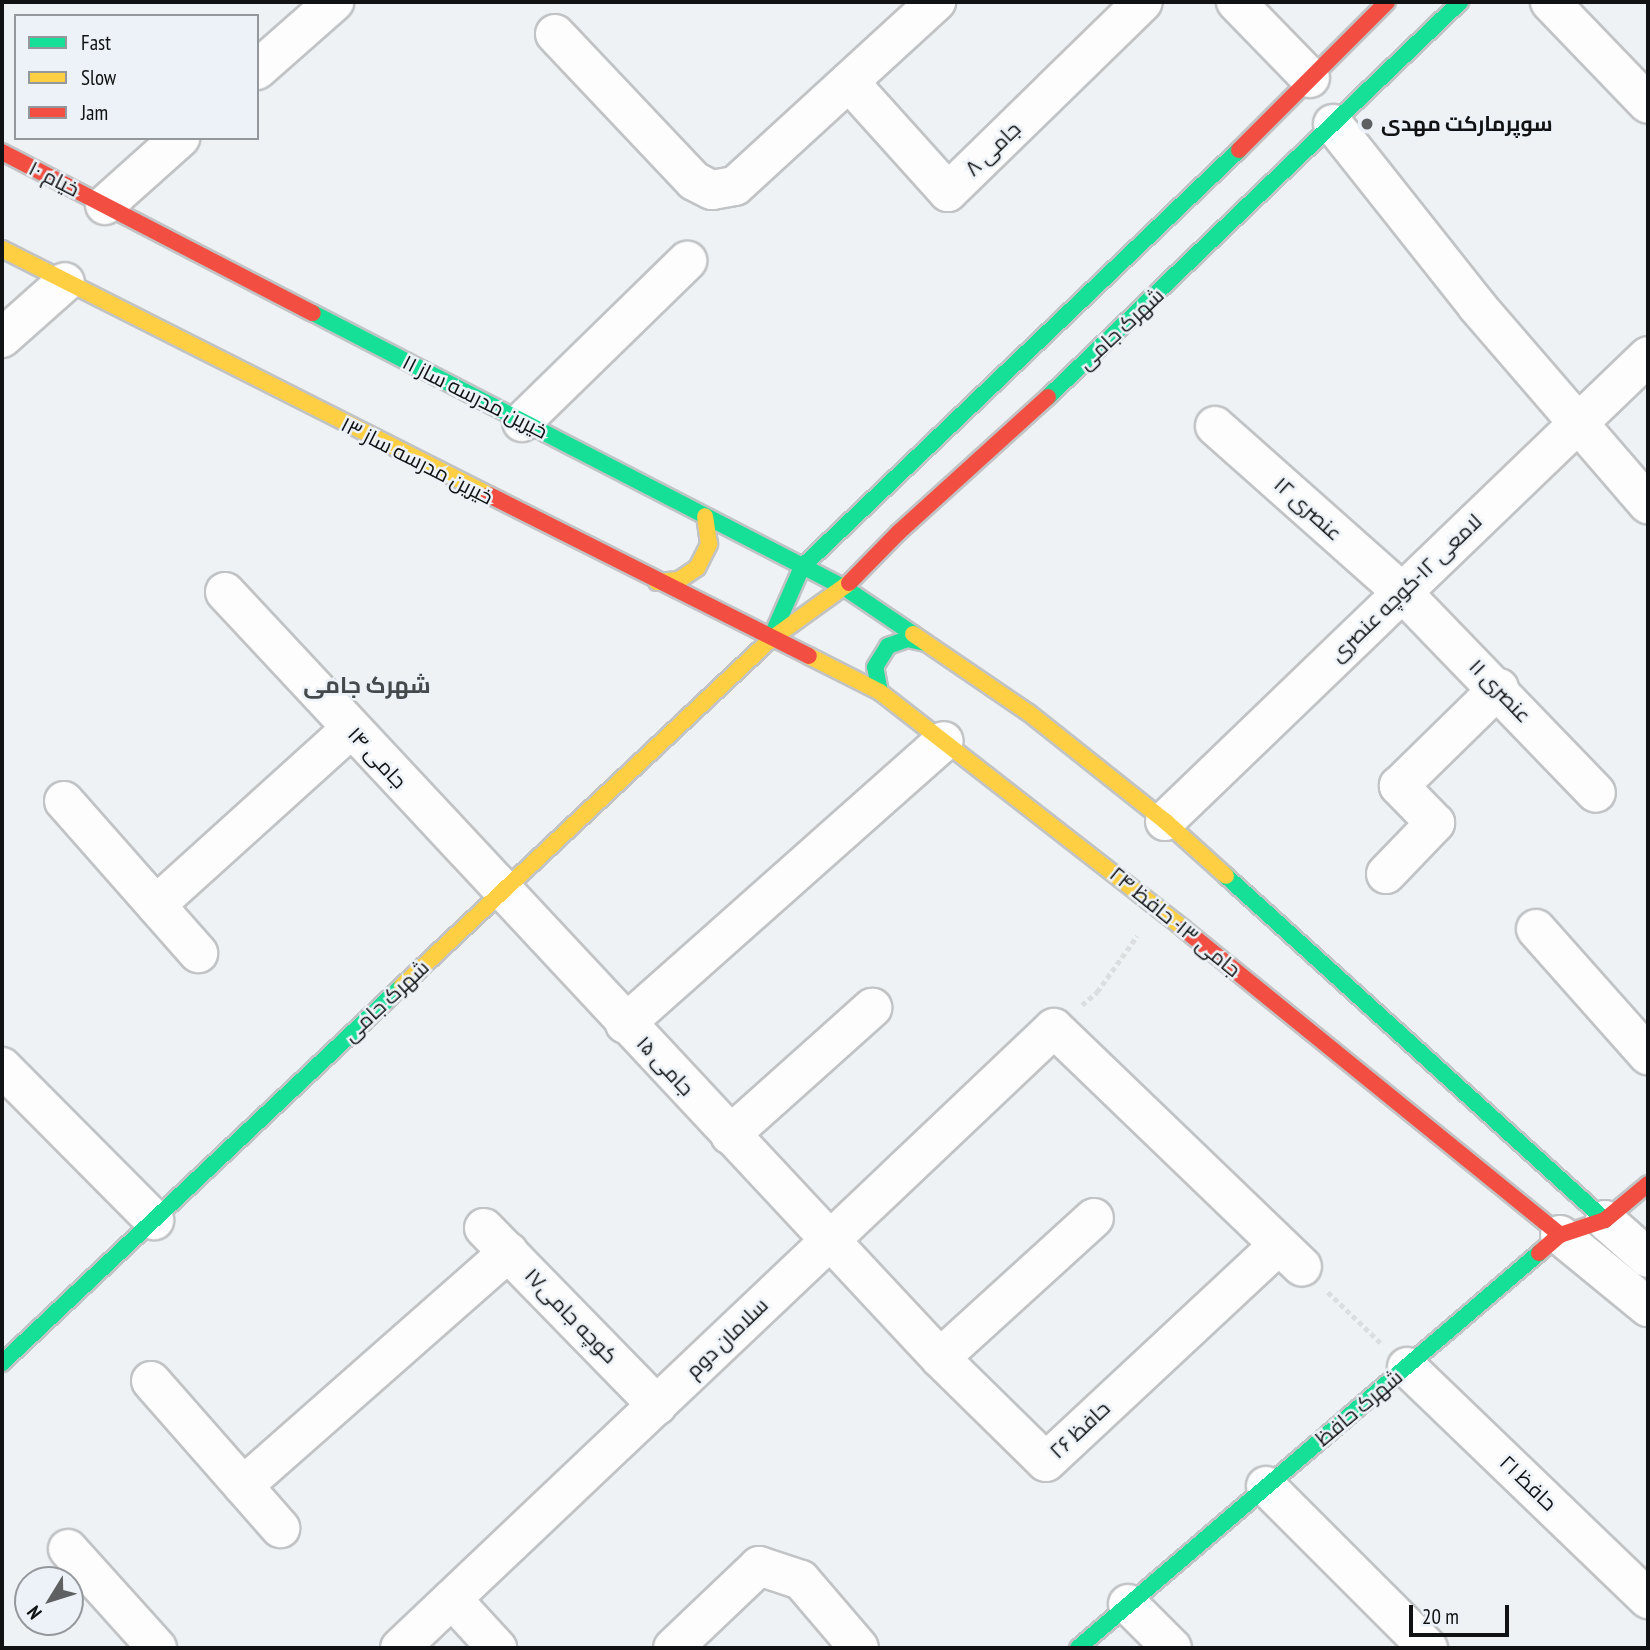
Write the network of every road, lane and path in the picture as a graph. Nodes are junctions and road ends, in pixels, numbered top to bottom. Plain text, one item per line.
1 (334, 2) edge
2 (936, 2) edge
3 (1143, 2) edge
4 (1236, 2) edge
5 (1387, 2) edge
6 (1460, 2) edge
7 (1550, 2) edge
8 (555, 34) dead end
9 (259, 68) edge
10 (1310, 78) junction
11 (849, 82) junction
12 (1648, 104) edge
13 (1333, 124) junction
14 (178, 140) edge
15 (2, 152) edge
16 (105, 205) junction
17 (2, 249) edge
18 (687, 261) dead end
19 (65, 282) junction
20 (2, 338) edge
21 (1648, 356) edge
22 (522, 422) junction
23 (1576, 425) junction
24 (1215, 426) dead end
25 (1648, 504) edge
26 (705, 516) junction
27 (802, 567) junction
28 (657, 582) junction
29 (845, 588) junction
30 (225, 592) dead end
31 (1402, 593) junction
32 (769, 640) junction
33 (926, 643) junction
34 (1499, 688) junction
35 (880, 692) junction
36 (351, 729) junction
37 (944, 741) junction
38 (1596, 793) dead end
39 (64, 801) dead end
40 (1165, 821) junction
41 (1386, 874) dead end
42 (501, 892) junction
43 (156, 905) junction
44 (1157, 907) junction
45 (1536, 929) dead end
46 (198, 953) dead end
47 (872, 1008) dead end
48 (625, 1024) junction
49 (1054, 1028) junction
50 (1648, 1055) edge
51 (2, 1067) edge
52 (730, 1135) junction
53 (1648, 1184) edge
54 (1094, 1218) dead end
55 (154, 1220) junction
56 (1605, 1220) junction
57 (1560, 1235) junction
58 (830, 1241) junction
59 (1290, 1256) junction
60 (1648, 1258) edge
61 (1648, 1307) edge
62 (940, 1358) junction
63 (2, 1363) edge
64 (1407, 1367) junction
65 (151, 1381) dead end
66 (657, 1405) junction
67 (243, 1486) junction
68 (1266, 1486) junction
69 (280, 1528) dead end
70 (68, 1549) dead end
71 (452, 1599) junction
72 (1648, 1599) edge
73 (1128, 1604) junction
74 (157, 1648) edge
75 (400, 1648) edge
76 (496, 1648) edge
77 (673, 1648) edge
78 (859, 1648) edge
79 (1079, 1648) edge
80 (1172, 1648) edge
81 (1428, 1648) edge

1 - 9 street
2 - 11 street
3 - 11 street, ۸ جامی
4 - 10 street
5 - 10 street, شهرک جامی
6 - 13 street, شهرک جامی
7 - 12 street
8 - 11 street
10 - 27 street, شهرک جامی
13 - 23 street
13 - 29 street, شهرک جامی
14 - 16 street
15 - 16 street, ۱۰ خیام
16 - 22 street, ۱۱ خیرین مدرسه ساز
17 - 19 street
18 - 22 street
19 - 20 street
19 - 28 street, ۱۳ خیرین مدرسه ساز
21 - 23 street, لامعی ۱۲-کوچه عنصری
22 - 26 street, ۱۱ خیرین مدرسه ساز
23 - 25 street
23 - 31 street, لامعی ۱۲-کوچه عنصری
24 - 31 street, ۱۲ عنصری
26 - 27 street, ۱۱ خیرین مدرسه ساز
26 - 28 street
27 - 29 street, ۱۱ خیرین مدرسه ساز
27 - 32 street, شهرک جامی
28 - 32 street, ۱۳ خیرین مدرسه ساز
29 - 32 street, شهرک جامی
29 - 33 street
30 - 36 street, ۱۴ جامی
31 - 34 street, ۱۱ عنصری
31 - 40 street, لامعی ۱۲-کوچه عنصری
32 - 35 street, جامی ۱۳- حافظ ۲۴
32 - 42 street, شهرک جامی
33 - 35 street
33 - 40 street
34 - 38 street, ۱۱ عنصری
34 - 41 street
35 - 37 street, جامی ۱۳- حافظ ۲۴
36 - 42 street, ۱۴ جامی
36 - 43 street
37 - 44 street, جامی ۱۳- حافظ ۲۴
37 - 48 street
39 - 43 street
40 - 56 street
42 - 48 street, ۱۵ جامی
42 - 55 street, شهرک جامی
43 - 46 street
44 - 49 path
44 - 57 street, جامی ۱۳- حافظ ۲۴
45 - 50 street
47 - 52 street
48 - 52 street, ۱۵ جامی
49 - 58 street, سلامان دوم
49 - 59 street
51 - 55 street
52 - 58 street, ۱۵ جامی
53 - 56 street, شهرک حافظ
54 - 62 street
55 - 63 street, شهرک جامی
56 - 57 street, شهرک حافظ
56 - 60 street
57 - 61 street
57 - 64 street, شهرک حافظ
58 - 62 street, حافظ ۲۶
58 - 66 street, سلامان دوم
59 - 62 street, حافظ ۲۶
59 - 64 path
64 - 68 street, شهرک حافظ
64 - 72 street, حافظ ۲۱
65 - 67 street
66 - 67 street, کوچه جامی۱۷
66 - 71 street, سلامان دوم
67 - 69 street
68 - 73 street, شهرک حافظ
68 - 81 street
70 - 74 street
71 - 75 street, سلامان دوم
71 - 76 street
73 - 79 street, شهرک حافظ
73 - 80 street
77 - 78 street

